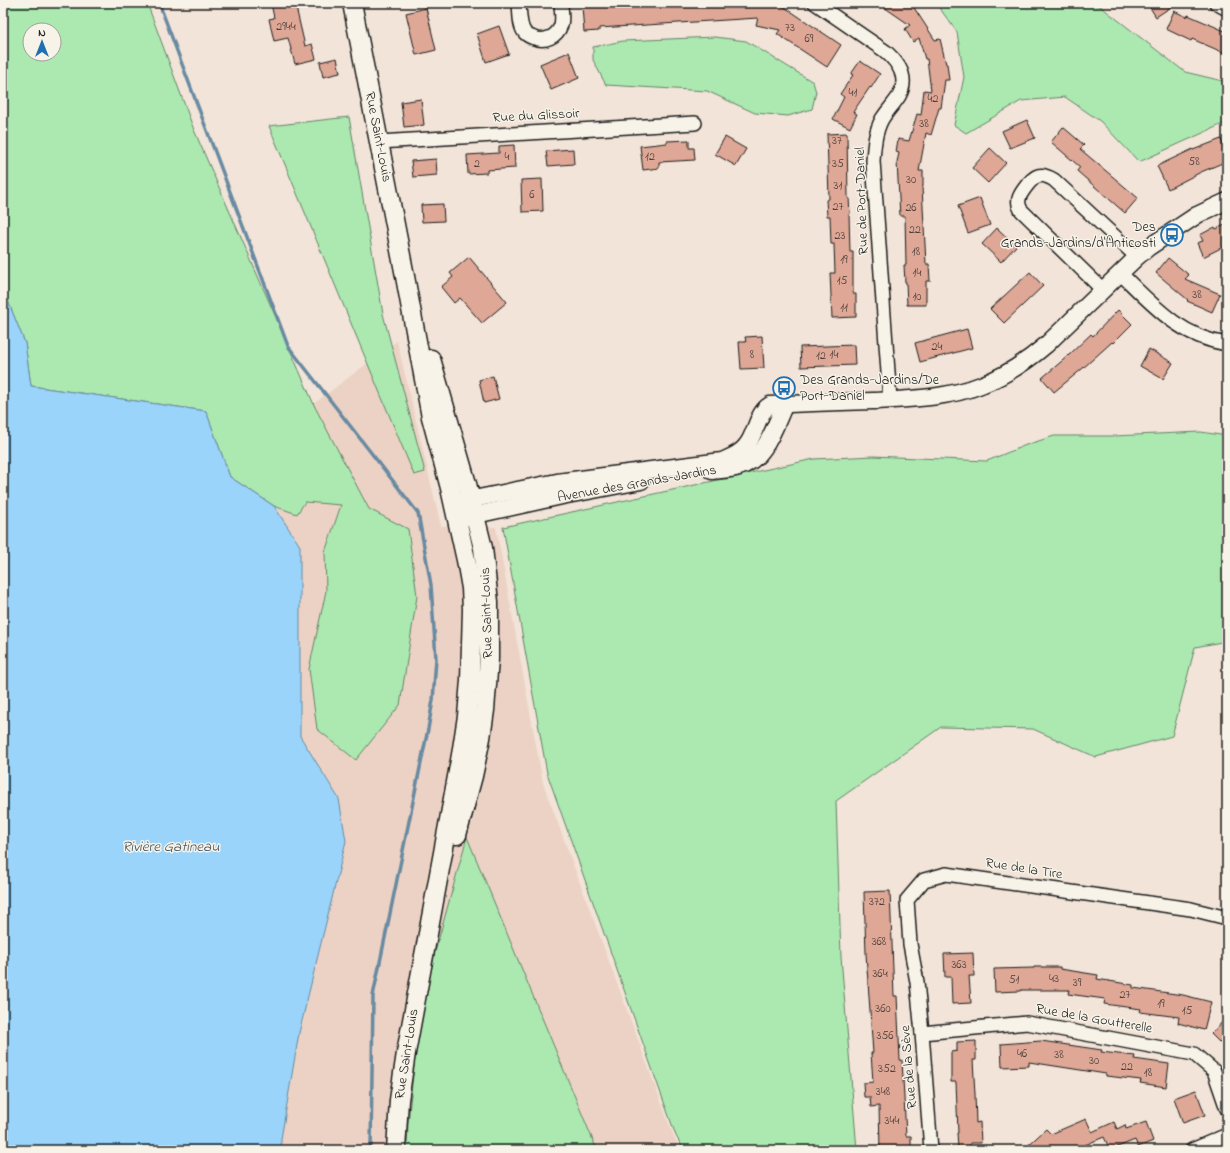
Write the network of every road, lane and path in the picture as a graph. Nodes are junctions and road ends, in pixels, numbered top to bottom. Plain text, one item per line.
1 (352, 3) edge
2 (519, 3) edge
3 (561, 3) edge
4 (815, 3) edge
5 (1216, 3) edge
6 (1227, 9) edge
7 (695, 123) dead end
8 (379, 142) junction
9 (1227, 201) edge
10 (1137, 257) junction
11 (404, 270) junction
12 (1120, 273) junction
13 (1103, 290) junction
14 (1227, 344) edge
15 (890, 400) junction
16 (472, 508) junction
17 (455, 511) junction
18 (1227, 918) edge
19 (423, 959) junction
20 (917, 982) joint
21 (922, 1034) junction
22 (1227, 1108) edge
23 (1227, 1135) edge
24 (396, 1150) edge
25 (931, 1150) edge
26 (1192, 1150) edge

1 - 8 main road, Rue Saint-Louis
2 - 3 street
4 - 15 street, Rue de Port-Daniel
5 - 6 street
7 - 8 street, Rue du Glissoir
8 - 11 main road, Rue Saint-Louis
9 - 10 street, Avenue des Grands-Jardins
10 - 12 street, Avenue des Grands-Jardins
10 - 13 street
11 - 16 main road, Rue Saint-Louis
11 - 17 main road, Rue Saint-Louis
12 - 13 street, Avenue des Grands-Jardins
12 - 14 street
13 - 15 street, Avenue des Grands-Jardins
15 - 16 street, Avenue des Grands-Jardins
16 - 17 street, Avenue des Grands-Jardins
16 - 19 main road, Rue Saint-Louis
17 - 19 main road, Rue Saint-Louis
18 - 20 street, Rue de la Tire
19 - 24 main road, Rue Saint-Louis
20 - 21 street, Rue de la Sève
21 - 22 street, Rue de la Goutterelle
21 - 25 street, Rue de la Sève
23 - 26 street

